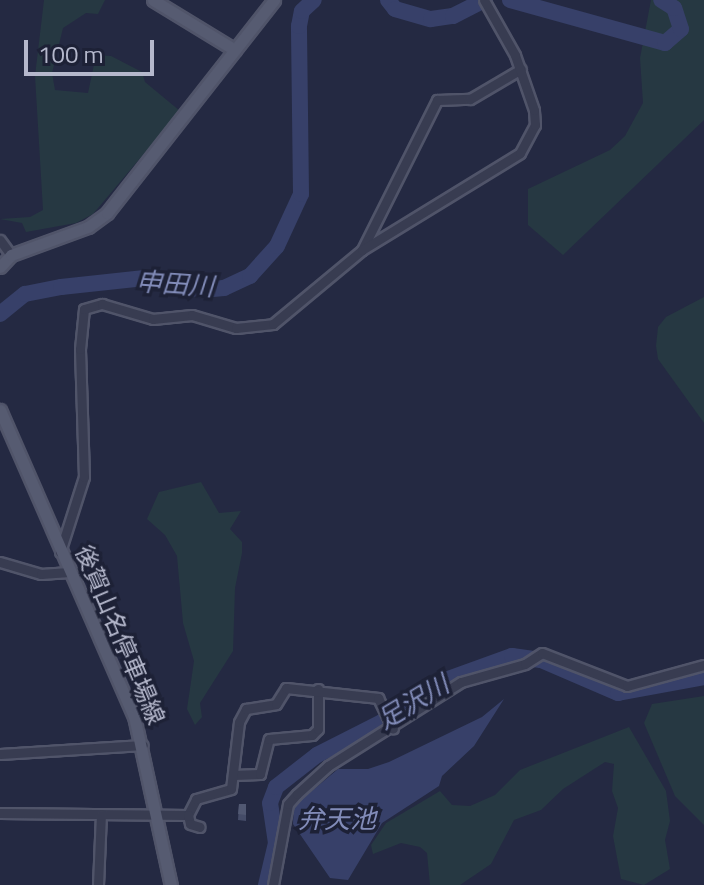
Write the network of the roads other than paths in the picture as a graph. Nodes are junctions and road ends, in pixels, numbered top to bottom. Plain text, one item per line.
1 (153, 0) edge
2 (274, 0) edge
3 (487, 3) edge
4 (235, 50) junction
5 (521, 69) junction
6 (0, 240) edge
7 (362, 250) junction
8 (11, 255) junction
9 (0, 267) edge
10 (0, 410) edge
11 (60, 553) junction
12 (0, 562) edge
13 (69, 572) junction
14 (704, 665) edge
15 (318, 689) junction
16 (393, 729) junction
17 (143, 745) junction
18 (0, 754) edge
19 (233, 775) junction
20 (0, 813) edge
21 (101, 814) junction
22 (156, 814) junction
23 (188, 815) junction
24 (200, 827) dead end
25 (98, 885) edge
26 (171, 885) edge
27 (273, 885) edge

1 - 4 main road
2 - 4 main road
3 - 5 street
4 - 8 main road
5 - 7 street
5 - 7 street
6 - 8 street
7 - 11 street
8 - 9 main road
10 - 11 main road, 後賀山名停車場線
11 - 13 main road, 後賀山名停車場線
12 - 13 street
13 - 17 main road, 後賀山名停車場線
14 - 16 street
15 - 16 street
15 - 19 street
15 - 19 street
16 - 27 street
17 - 18 street
17 - 22 main road, 後賀山名停車場線
19 - 23 street
20 - 21 street
21 - 22 street
21 - 25 street
22 - 23 street
22 - 26 main road, 後賀山名停車場線
23 - 24 street

